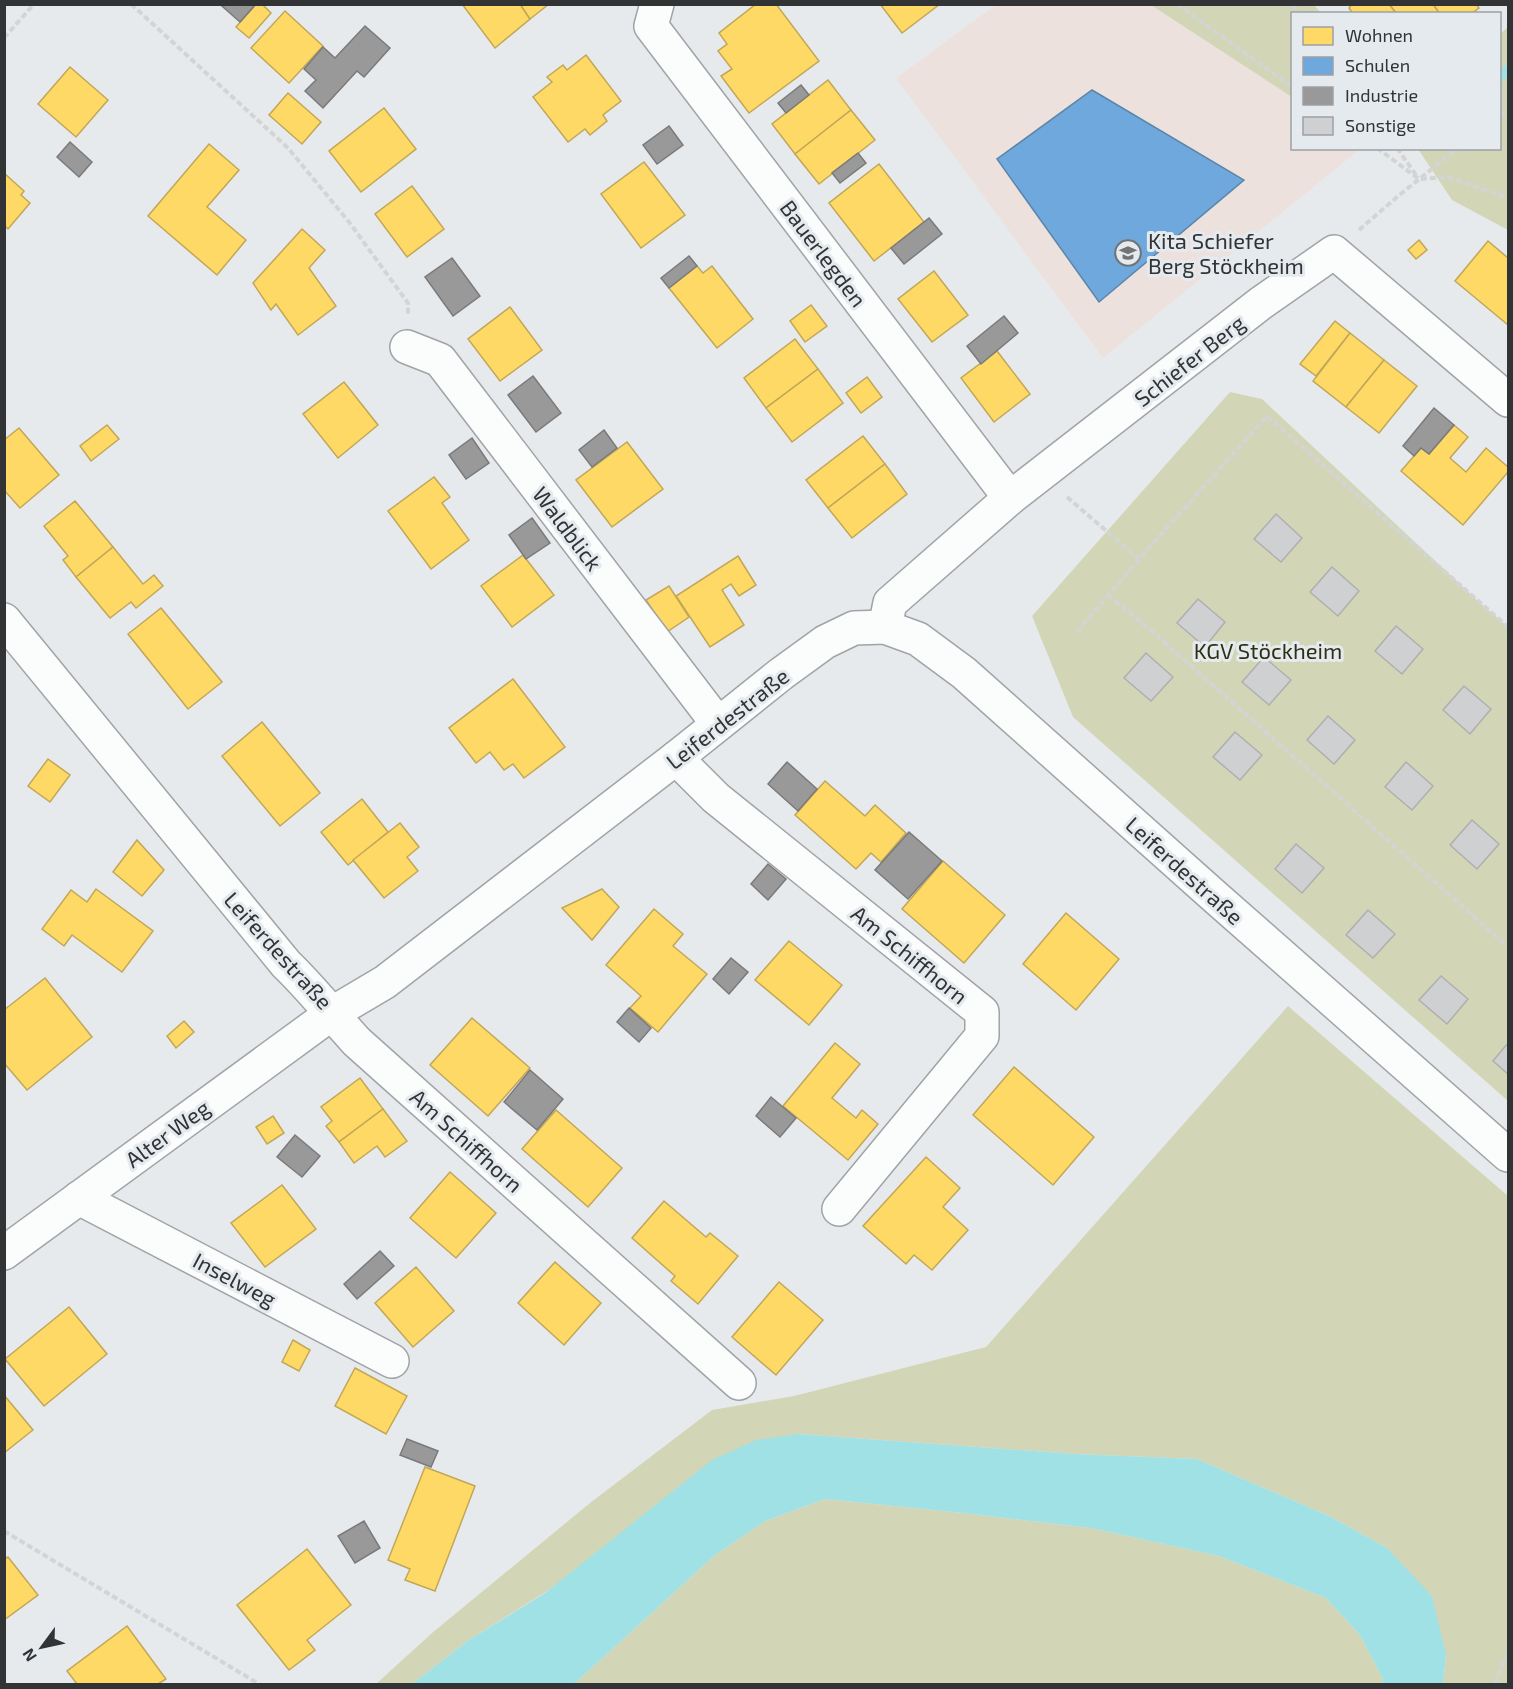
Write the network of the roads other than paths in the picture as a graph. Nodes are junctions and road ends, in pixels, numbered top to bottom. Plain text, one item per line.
1 (657, 4) edge
2 (407, 347) road end
3 (1509, 400) edge
4 (1010, 498) junction
5 (4, 620) edge
6 (885, 627) junction
7 (718, 724) junction
8 (676, 758) junction
9 (331, 1014) junction
10 (1509, 1155) edge
11 (79, 1198) junction
12 (839, 1209) dead end
13 (4, 1253) edge
14 (392, 1361) dead end
15 (739, 1383) dead end

1 - 4 street, Bauerlegden
2 - 7 street, Waldblick
3 - 4 street, Schiefer Berg
4 - 6 street, Schiefer Berg
5 - 9 street, Leiferdestraße
6 - 7 street, Leiferdestraße
6 - 10 street, Leiferdestraße
7 - 8 street, Leiferdestraße
8 - 9 street, Leiferdestraße
8 - 12 street, Am Schiffhorn
9 - 11 street, Alter Weg
9 - 15 street, Am Schiffhorn
11 - 13 street, Alter Weg
11 - 14 street, Inselweg

